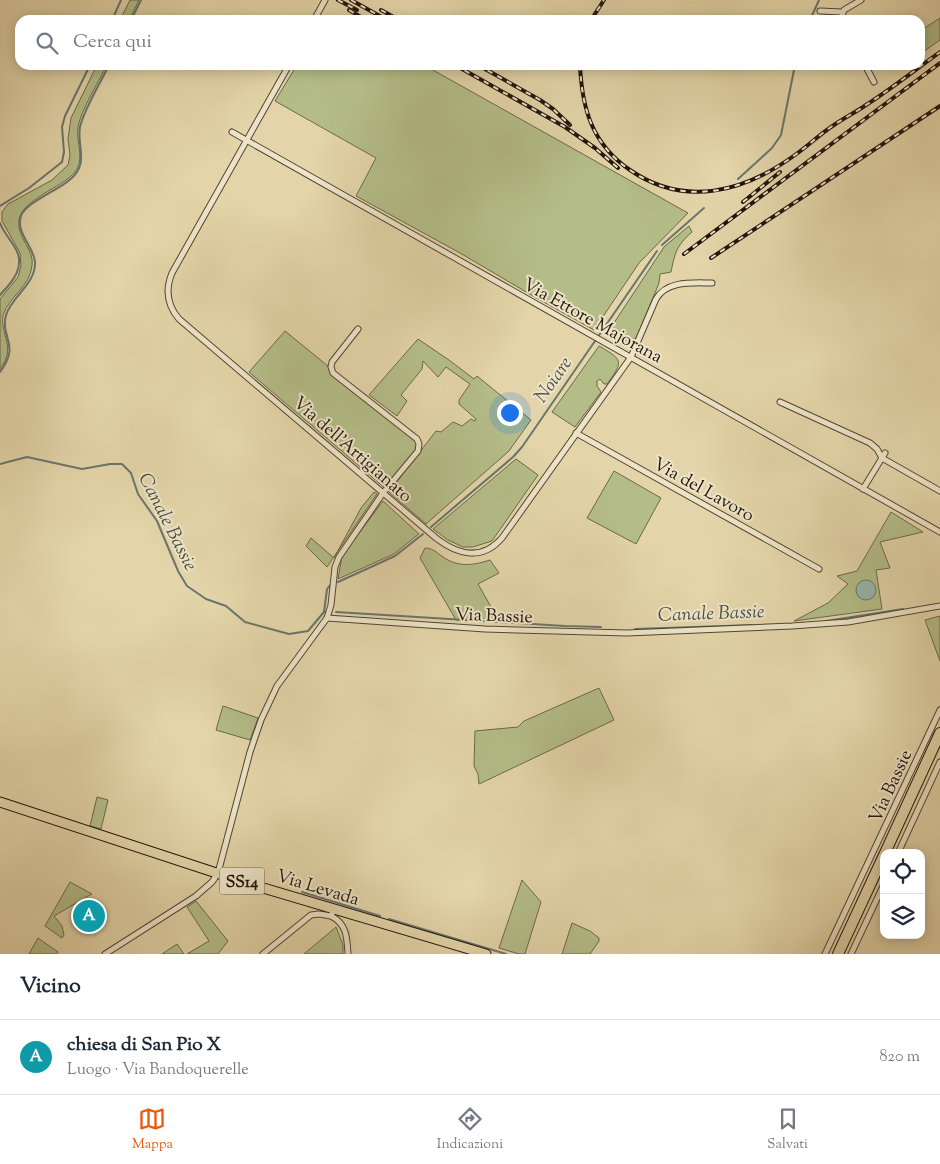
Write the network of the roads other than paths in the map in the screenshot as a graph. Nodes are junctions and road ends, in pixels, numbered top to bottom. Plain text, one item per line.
1 (325, 0) edge
2 (861, 0) edge
3 (820, 12) dead end
4 (842, 12) junction
5 (317, 15) edge
6 (843, 15) edge
7 (286, 70) edge
8 (868, 70) edge
9 (874, 82) dead end
10 (232, 132) dead end
11 (247, 141) junction
12 (712, 283) dead end
13 (358, 329) dead end
14 (631, 357) junction
15 (780, 402) dead end
16 (576, 433) junction
17 (883, 456) junction
18 (863, 489) junction
19 (940, 491) edge
20 (383, 493) junction
21 (940, 532) edge
22 (819, 569) dead end
23 (940, 606) edge
24 (327, 618) junction
25 (940, 710) edge
26 (940, 733) edge
27 (940, 762) edge
28 (0, 802) edge
29 (886, 849) edge
30 (900, 849) edge
31 (880, 863) edge
32 (218, 873) junction
33 (880, 893) edge
34 (332, 912) junction
35 (105, 954) edge
36 (263, 954) edge
37 (348, 954) edge
38 (486, 954) edge
39 (825, 954) edge
40 (838, 954) edge
41 (852, 954) edge

1 - 5 street
2 - 4 street
3 - 4 street
4 - 6 street
7 - 11 street, Via dell'Artigianato
8 - 9 street
10 - 11 street, Via Ettore Majorana
11 - 14 street, Via Ettore Majorana
11 - 20 street, Via dell'Artigianato
12 - 14 street, Via dell'Artigianato
13 - 20 street
14 - 16 street, Via dell'Artigianato
14 - 18 street, Via Ettore Majorana
15 - 17 street
16 - 20 street, Via dell'Artigianato
16 - 22 street, Via del Lavoro
17 - 18 street
17 - 19 street
18 - 21 street, Via Ettore Majorana
20 - 24 street
23 - 24 street, Via Bassie
24 - 32 street
25 - 39 street, Via Bassie
26 - 29 highway
27 - 30 street
28 - 32 main road, Via Levada / SS14
31 - 40 highway
32 - 34 main road, Via Levada / SS14
32 - 35 street
33 - 41 street
34 - 36 street
34 - 37 street
34 - 38 main road, Via Levada / SS14

